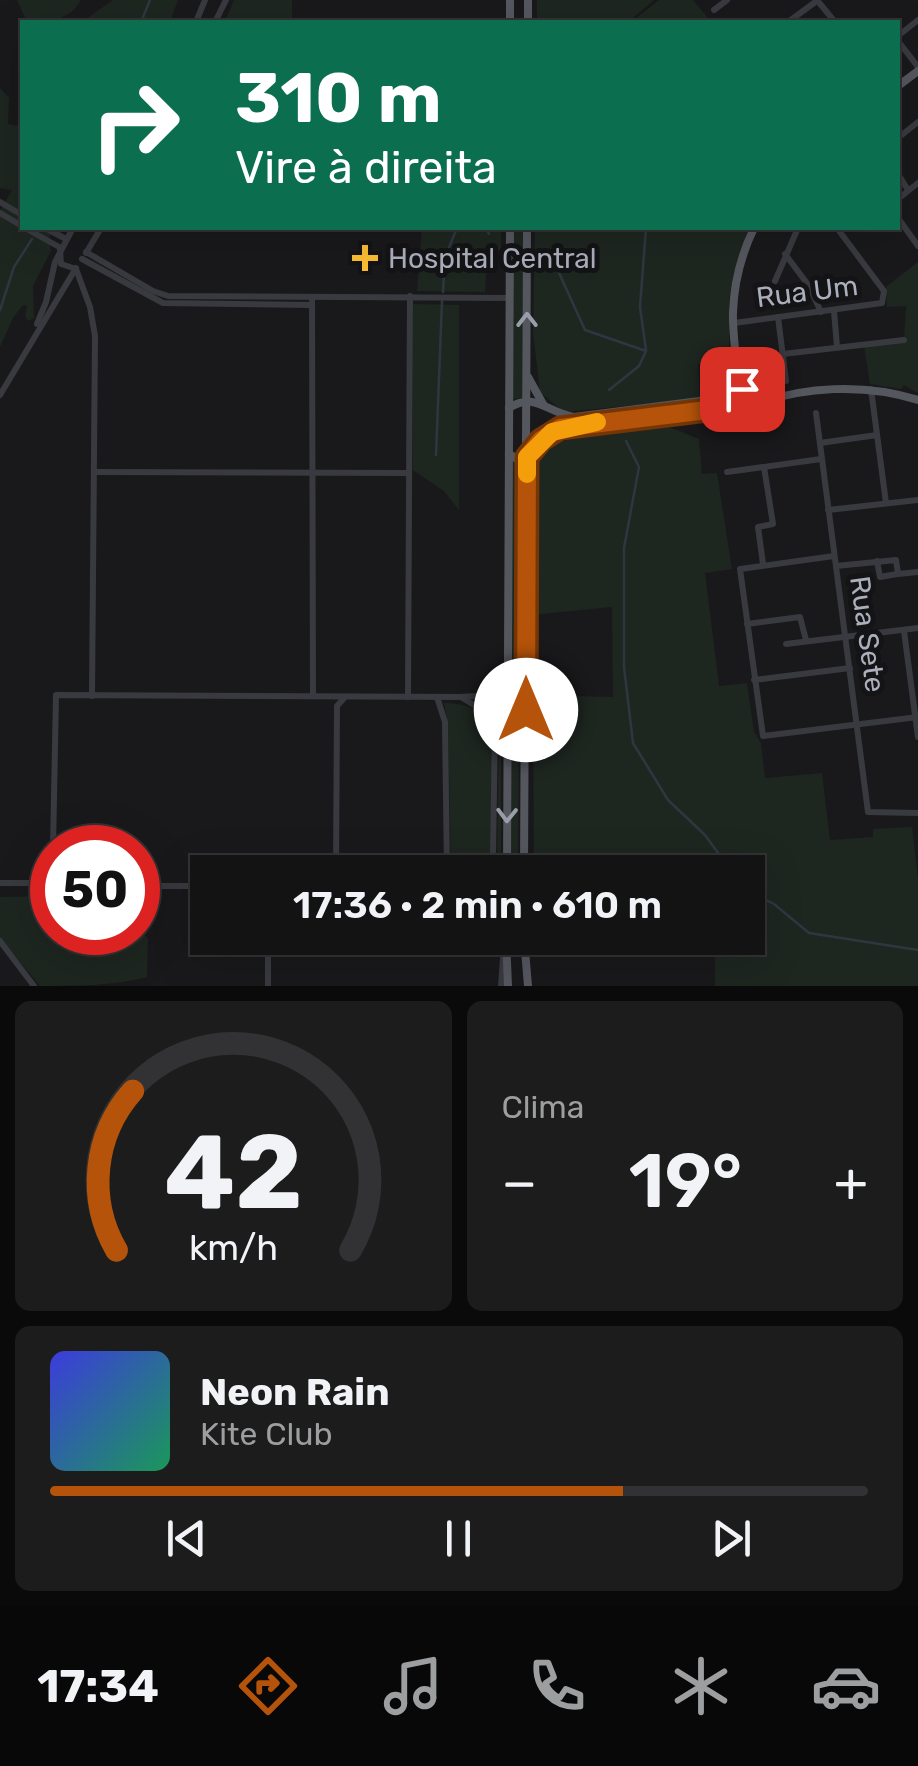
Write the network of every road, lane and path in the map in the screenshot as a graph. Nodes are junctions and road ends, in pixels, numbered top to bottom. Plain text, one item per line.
1 (727, 0) edge
2 (817, 0) edge
3 (714, 10) dead end
4 (791, 20) edge
5 (833, 20) edge
6 (900, 42) edge
7 (918, 69) edge
8 (900, 177) edge
9 (918, 183) edge
10 (908, 190) junction
11 (900, 197) edge
12 (900, 221) edge
13 (29, 230) edge
14 (49, 230) edge
15 (72, 230) edge
16 (92, 230) edge
17 (100, 230) edge
18 (510, 230) edge
19 (527, 230) edge
20 (753, 230) edge
21 (797, 230) edge
22 (839, 230) edge
23 (95, 238) junction
24 (66, 239) junction
25 (49, 241) junction
26 (918, 246) edge
27 (61, 249) junction
28 (785, 254) junction
29 (84, 256) junction
30 (55, 260) junction
31 (76, 269) junction
32 (774, 280) dead end
33 (410, 296) junction
34 (510, 298) junction
35 (312, 300) junction
36 (834, 310) junction
37 (821, 312) junction
38 (778, 317) junction
39 (734, 322) junction
40 (904, 340) dead end
41 (838, 348) junction
42 (783, 354) junction
43 (527, 374) junction
44 (738, 374) junction
45 (786, 381) dead end
46 (0, 387) edge
47 (870, 390) junction
48 (749, 392) junction
49 (0, 395) edge
50 (733, 398) junction
51 (773, 398) junction
52 (526, 400) junction
53 (918, 400) edge
54 (543, 404) junction
55 (751, 406) junction
56 (508, 408) junction
57 (638, 413) junction
58 (816, 413) dead end
59 (877, 435) junction
60 (820, 443) junction
61 (508, 454) junction
62 (527, 457) junction
63 (821, 460) junction
64 (764, 467) junction
65 (310, 471) junction
66 (95, 472) junction
67 (727, 472) dead end
68 (408, 473) junction
69 (918, 500) edge
70 (886, 503) junction
71 (828, 510) junction
72 (834, 556) junction
73 (877, 562) junction
74 (763, 564) junction
75 (836, 566) junction
76 (918, 572) edge
77 (898, 574) junction
78 (747, 624) junction
79 (918, 628) edge
80 (904, 630) junction
81 (846, 636) junction
82 (806, 640) junction
83 (786, 644) dead end
84 (509, 667) junction
85 (850, 668) junction
86 (754, 680) junction
87 (348, 694) junction
88 (509, 694) junction
89 (313, 695) junction
90 (326, 695) junction
91 (92, 696) junction
92 (408, 696) junction
93 (486, 696) junction
94 (438, 697) junction
95 (460, 697) junction
96 (337, 706) junction
97 (526, 710) junction
98 (917, 717) edge
99 (858, 724) junction
100 (918, 738) edge
101 (918, 814) edge
102 (53, 825) edge
103 (336, 855) edge
104 (446, 855) edge
105 (494, 855) edge
106 (506, 855) edge
107 (524, 855) edge
108 (0, 882) edge
109 (30, 882) edge
110 (160, 886) edge
111 (190, 886) edge
112 (0, 941) edge
113 (268, 955) edge
114 (505, 955) edge
115 (525, 955) edge
116 (34, 986) edge
117 (268, 986) edge
118 (505, 986) edge
119 (528, 986) edge

1 - 3 street
2 - 4 street
2 - 5 street
6 - 7 street
8 - 10 street
9 - 10 street
10 - 11 street
12 - 26 street
13 - 25 street
14 - 24 street
15 - 24 street
16 - 23 street
17 - 23 street
18 - 34 main road
43 -> 19 main road
20 - 39 main road
21 - 28 street
22 - 36 street, Rua Um
23 - 29 street
24 - 27 street
25 - 27 street
25 - 30 street
27 - 30 street
27 - 31 street
28 - 32 street
28 - 37 street
29 - 31 street
29 - 35 street
30 - 46 street
31 - 49 street
31 - 66 street
33 - 34 street
33 - 35 street
33 - 68 street
34 - 56 main road
35 - 65 street
36 - 37 street, Rua Um
36 - 41 street
37 - 38 street, Rua Um
38 - 39 street, Rua Um
38 - 42 street
39 - 44 main road
40 - 41 street
41 - 42 street
42 - 45 street
43 - 52 main road
43 - 54 main road
44 - 48 main road
44 - 50 main road
47 - 51 main road
47 - 53 main road
47 - 59 street
48 - 50 main road
48 - 51 main road
48 - 55 main road
50 - 55 main road
50 - 57 main road
51 - 55 main road
52 - 54 main road
52 - 56 main road
52 - 62 main road
54 - 57 main road
56 - 61 main road
57 - 62 main road
58 - 60 street, Rua Sete
59 - 60 street
59 - 70 street
60 - 63 street, Rua Sete
61 - 62 main road
61 - 84 main road
62 - 97 main road
63 - 64 street
63 - 71 street, Rua Sete
64 - 67 street
64 - 74 street
65 - 66 street
65 - 68 street
65 - 89 street
66 - 91 street
68 - 92 street
69 - 70 street
70 - 71 street
71 - 72 street, Rua Sete
72 - 74 street
72 - 75 street, Rua Sete
73 - 75 street
73 - 77 street
73 - 77 street
74 - 78 street
75 - 81 street, Rua Sete
76 - 77 street
78 - 82 street
78 - 86 street
79 - 80 street
80 - 81 street
80 - 98 street
81 - 82 street
81 - 85 street, Rua Sete
82 - 83 street
84 - 88 main road
84 - 93 main road
85 - 86 street
85 - 99 street, Rua Sete
86 - 99 street
87 - 90 street
87 - 92 street
87 - 96 street
88 - 93 street
88 - 97 main road
88 -> 106 main road
89 - 90 street
89 - 91 street
90 - 96 street
91 - 102 street
92 - 94 street
93 - 95 street
94 - 95 street
94 - 104 street
95 - 105 street
96 - 103 street
97 - 107 main road
98 - 99 street
98 - 100 street
99 - 101 street, Rua Sete
108 - 109 street
110 - 111 street
112 - 116 street
113 - 117 street
114 - 118 main road
115 - 119 main road

